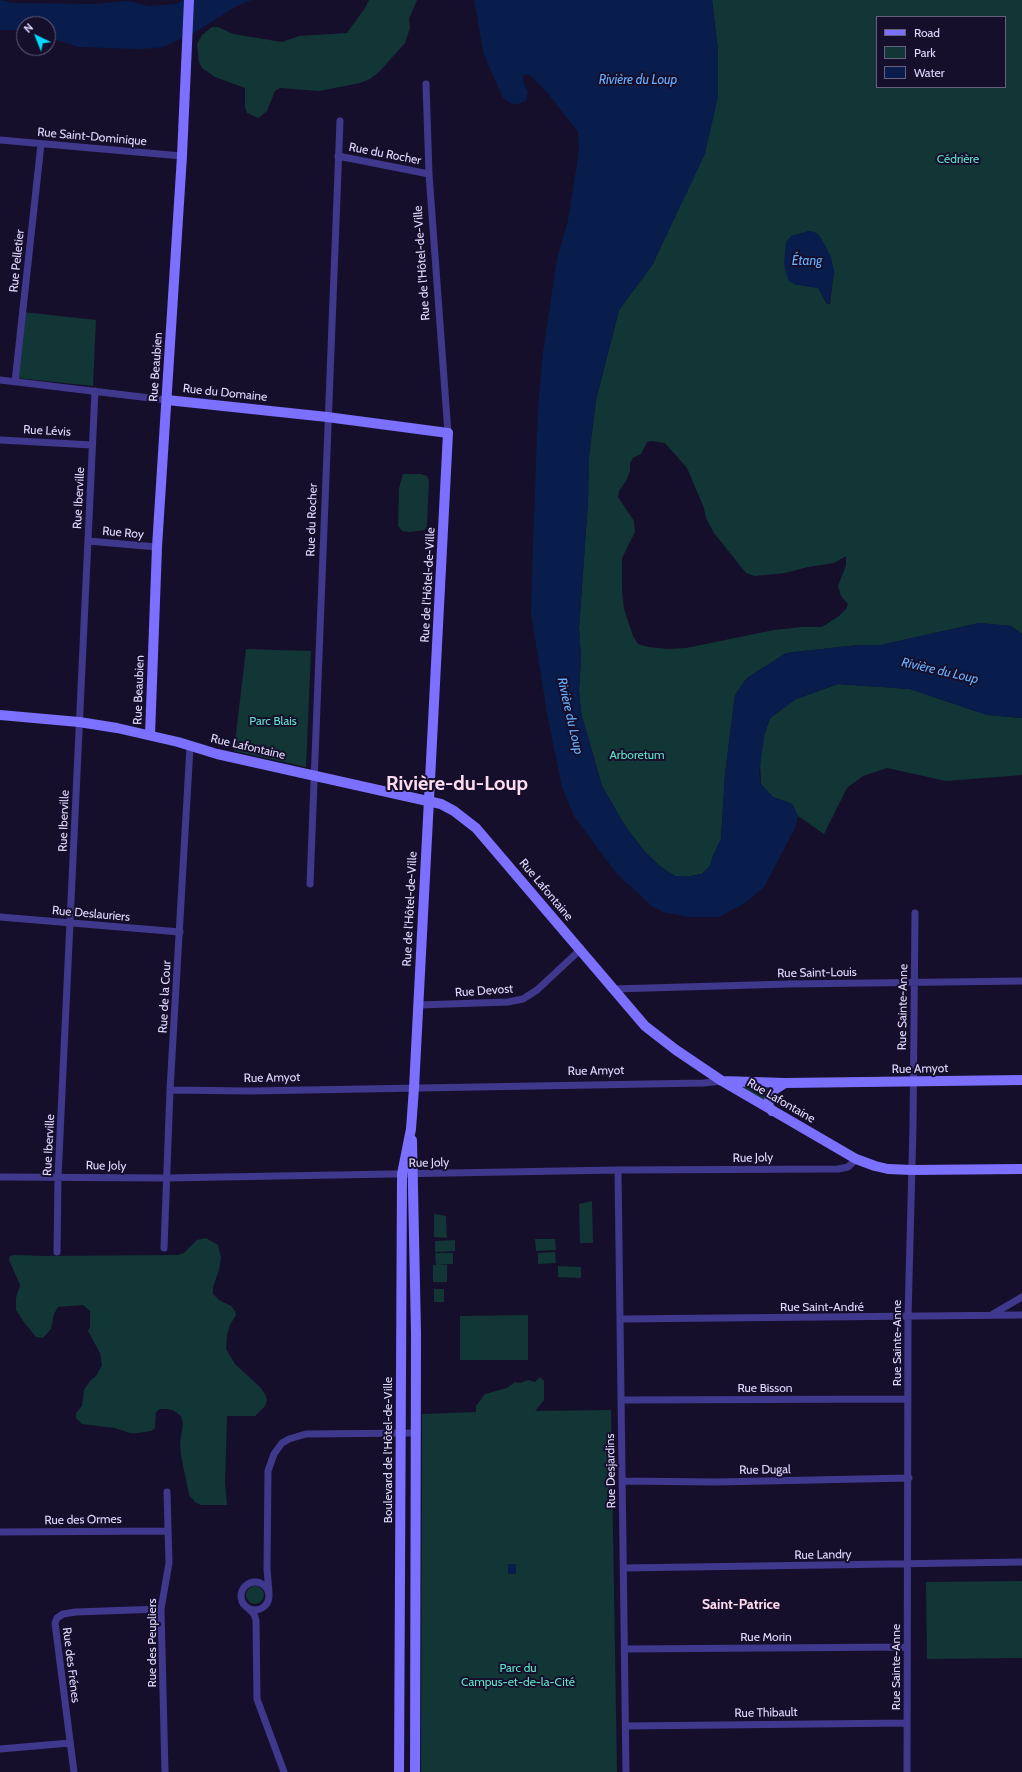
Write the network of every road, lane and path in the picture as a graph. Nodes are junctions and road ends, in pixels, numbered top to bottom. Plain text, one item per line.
1 (189, 0) edge
2 (426, 84) dead end
3 (340, 121) dead end
4 (0, 140) edge
5 (41, 144) junction
6 (182, 156) junction
7 (338, 156) junction
8 (429, 174) junction
9 (0, 380) edge
10 (15, 382) junction
11 (95, 392) junction
12 (167, 400) junction
13 (328, 417) junction
14 (448, 433) junction
15 (0, 440) edge
16 (92, 445) junction
17 (88, 541) junction
18 (157, 547) junction
19 (0, 715) edge
20 (79, 722) junction
21 (150, 735) junction
22 (190, 747) junction
23 (313, 776) junction
24 (429, 800) junction
25 (310, 884) dead end
26 (915, 913) dead end
27 (0, 917) edge
28 (71, 923) junction
29 (180, 932) junction
30 (580, 950) junction
31 (1022, 982) edge
32 (915, 983) junction
33 (613, 989) junction
34 (419, 1005) junction
35 (1022, 1080) edge
36 (722, 1082) junction
37 (913, 1082) junction
38 (785, 1083) junction
39 (414, 1088) junction
40 (170, 1090) junction
41 (772, 1111) junction
42 (412, 1129) junction
43 (856, 1159) junction
44 (1022, 1169) edge
45 (618, 1170) junction
46 (912, 1170) junction
47 (402, 1174) junction
48 (414, 1174) junction
49 (0, 1177) edge
50 (58, 1177) junction
51 (166, 1178) junction
52 (164, 1248) dead end
53 (56, 1252) dead end
54 (1022, 1297) edge
55 (990, 1315) junction
56 (1022, 1315) edge
57 (908, 1317) junction
58 (621, 1319) junction
59 (908, 1399) junction
60 (622, 1400) junction
61 (401, 1433) junction
62 (415, 1433) junction
63 (908, 1478) junction
64 (622, 1481) junction
65 (167, 1492) dead end
66 (167, 1531) junction
67 (0, 1532) edge
68 (1022, 1562) edge
69 (908, 1565) junction
70 (624, 1568) junction
71 (267, 1569) junction
72 (251, 1582) junction
73 (269, 1593) junction
74 (268, 1602) junction
75 (248, 1608) junction
76 (161, 1609) junction
77 (256, 1627) junction
78 (907, 1647) junction
79 (625, 1649) junction
80 (907, 1723) junction
81 (626, 1726) junction
82 (70, 1743) junction
83 (0, 1749) edge
84 (74, 1772) edge
85 (165, 1772) edge
86 (284, 1772) edge
87 (399, 1772) edge
88 (415, 1772) edge
89 (626, 1772) edge
90 (907, 1772) edge

1 - 6 main road, Rue Beaubien
2 - 8 street, Rue de l'Hôtel-de-Ville
3 - 7 street, Rue du Rocher
4 - 5 street, Rue Saint-Dominique
5 - 6 street, Rue Saint-Dominique
5 - 10 street, Rue Pelletier
6 - 12 main road, Rue Beaubien
7 - 8 street, Rue du Rocher
7 - 13 street, Rue du Rocher
8 - 14 street, Rue de l'Hôtel-de-Ville
9 - 10 street, Rue du Domaine
10 - 11 street, Rue du Domaine
11 - 12 street, Rue du Domaine
11 - 16 street, Rue Iberville
12 - 13 main road, Rue du Domaine
12 - 18 main road, Rue Beaubien
13 - 14 main road, Rue du Domaine
13 - 23 street, Rue du Rocher
14 - 24 main road, Rue de l'Hôtel-de-Ville
15 - 16 street, Rue Lévis
16 - 17 street, Rue Iberville
17 - 18 street, Rue Roy
17 - 20 street, Rue Iberville
18 - 21 main road, Rue Beaubien
19 - 20 main road, Rue Lafontaine
20 - 21 main road, Rue Lafontaine
20 - 28 street, Rue Iberville
21 - 22 main road, Rue Lafontaine
22 - 23 main road, Rue Lafontaine
22 - 29 street, Rue de la Cour
23 - 24 main road, Rue Lafontaine
23 - 25 street, Rue du Rocher
24 - 30 main road, Rue Lafontaine
24 - 34 main road, Rue de l'Hôtel-de-Ville
26 - 32 street, Rue Sainte-Anne
27 - 28 street, Rue Deslauriers
28 - 29 street, Rue Deslauriers
28 - 50 street, Rue Iberville
29 - 40 street, Rue de la Cour
30 - 33 main road, Rue Lafontaine
30 - 34 street, Rue Devost
31 - 32 street, Rue Saint-Louis
32 - 33 street, Rue Saint-Louis
32 - 37 street, Rue Sainte-Anne
33 - 36 main road, Rue Lafontaine
34 - 39 main road, Rue de l'Hôtel-de-Ville
35 - 37 main road, Rue Amyot
36 - 38 main road, Rue Amyot
36 - 39 street, Rue Amyot
36 - 41 main road, Rue Lafontaine
37 - 38 main road, Rue Amyot
37 - 46 street, Rue Sainte-Anne
38 - 41 main road
39 - 40 street, Rue Amyot
39 - 42 main road, Boulevard de l'Hôtel-de-Ville
40 - 51 street, Rue de la Cour
41 - 43 main road, Rue Lafontaine
42 - 47 main road, Boulevard de l'Hôtel-de-Ville
42 - 48 main road, Boulevard de l'Hôtel-de-Ville
43 - 45 street, Rue Joly
43 - 46 main road, Rue Lafontaine
44 - 46 main road, Rue Lafontaine
45 - 48 street, Rue Joly
45 - 58 street, Rue Desjardins
46 - 57 street, Rue Sainte-Anne
47 - 48 street, Rue Joly
47 - 51 street, Rue Joly
47 - 61 main road, Boulevard de l'Hôtel-de-Ville
48 - 62 main road, Boulevard de l'Hôtel-de-Ville
49 - 50 street, Rue Joly
50 - 51 street, Rue Joly
50 - 53 street, Rue Iberville
51 - 52 street, Rue de la Cour
54 - 55 street
55 - 56 street, Rue Saint-André
55 - 57 street, Rue Saint-André
57 - 58 street, Rue Saint-André
57 - 59 street, Rue Sainte-Anne
58 - 60 street, Rue Desjardins
59 - 60 street, Rue Bisson
59 - 63 street, Rue Sainte-Anne
60 - 64 street, Rue Desjardins
61 - 62 street
61 - 71 street
61 - 87 main road, Boulevard de l'Hôtel-de-Ville
62 - 88 main road, Boulevard de l'Hôtel-de-Ville
63 - 64 street, Rue Dugal
63 - 69 street, Rue Sainte-Anne
64 - 70 street, Rue Desjardins
65 - 66 street, Rue des Peupliers
66 - 67 street, Rue des Ormes
66 - 76 street, Rue des Peupliers
68 - 69 street, Rue Landry
69 - 70 street, Rue Landry
69 - 78 street, Rue Sainte-Anne
70 - 79 street, Rue Desjardins
71 - 72 street
71 - 73 street
72 - 73 street
72 - 75 street
73 - 74 street
74 - 75 street
74 - 77 street
75 - 77 street
76 - 82 street, Rue des Frénes
76 - 85 street, Rue des Peupliers
77 - 86 street
78 - 79 street, Rue Morin
78 - 80 street, Rue Sainte-Anne
79 - 81 street, Rue Desjardins
80 - 81 street, Rue Thibault
80 - 90 street, Rue Sainte-Anne
81 - 89 street, Rue Desjardins
82 - 83 street
82 - 84 street, Rue des Frénes

